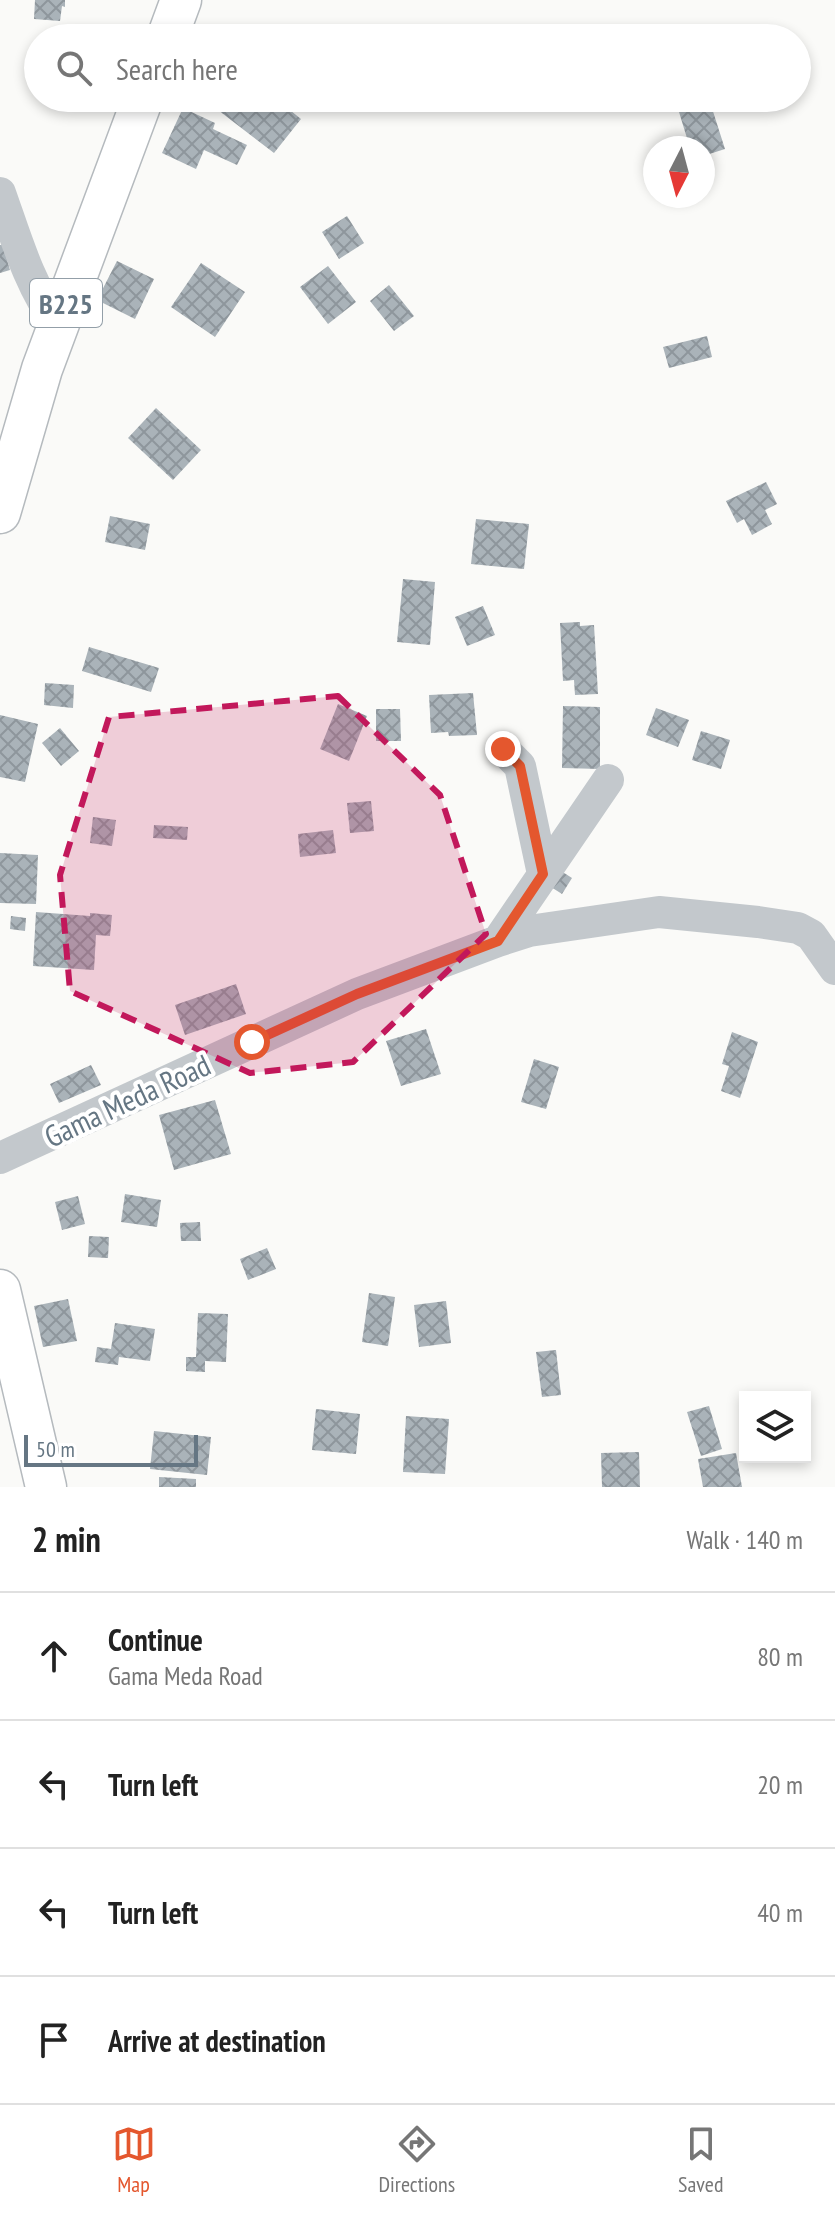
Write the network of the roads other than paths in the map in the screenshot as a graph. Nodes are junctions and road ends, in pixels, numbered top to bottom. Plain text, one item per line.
1 (181, 0) edge
2 (172, 24) edge
3 (138, 112) edge
4 (0, 193) edge
5 (58, 324) junction
6 (0, 513) edge
7 (503, 749) dead end
8 (608, 780) dead end
9 (543, 874) junction
10 (498, 941) junction
11 (835, 969) edge
12 (0, 1158) edge
13 (0, 1290) edge
14 (46, 1487) edge

1 - 2 main road
3 - 5 main road, B225
4 - 5 street
5 - 6 main road, B225
7 - 9 street
8 - 9 street
9 - 10 street
10 - 11 street, Gama Meda Road
10 - 12 street, Gama Meda Road
13 - 14 main road

